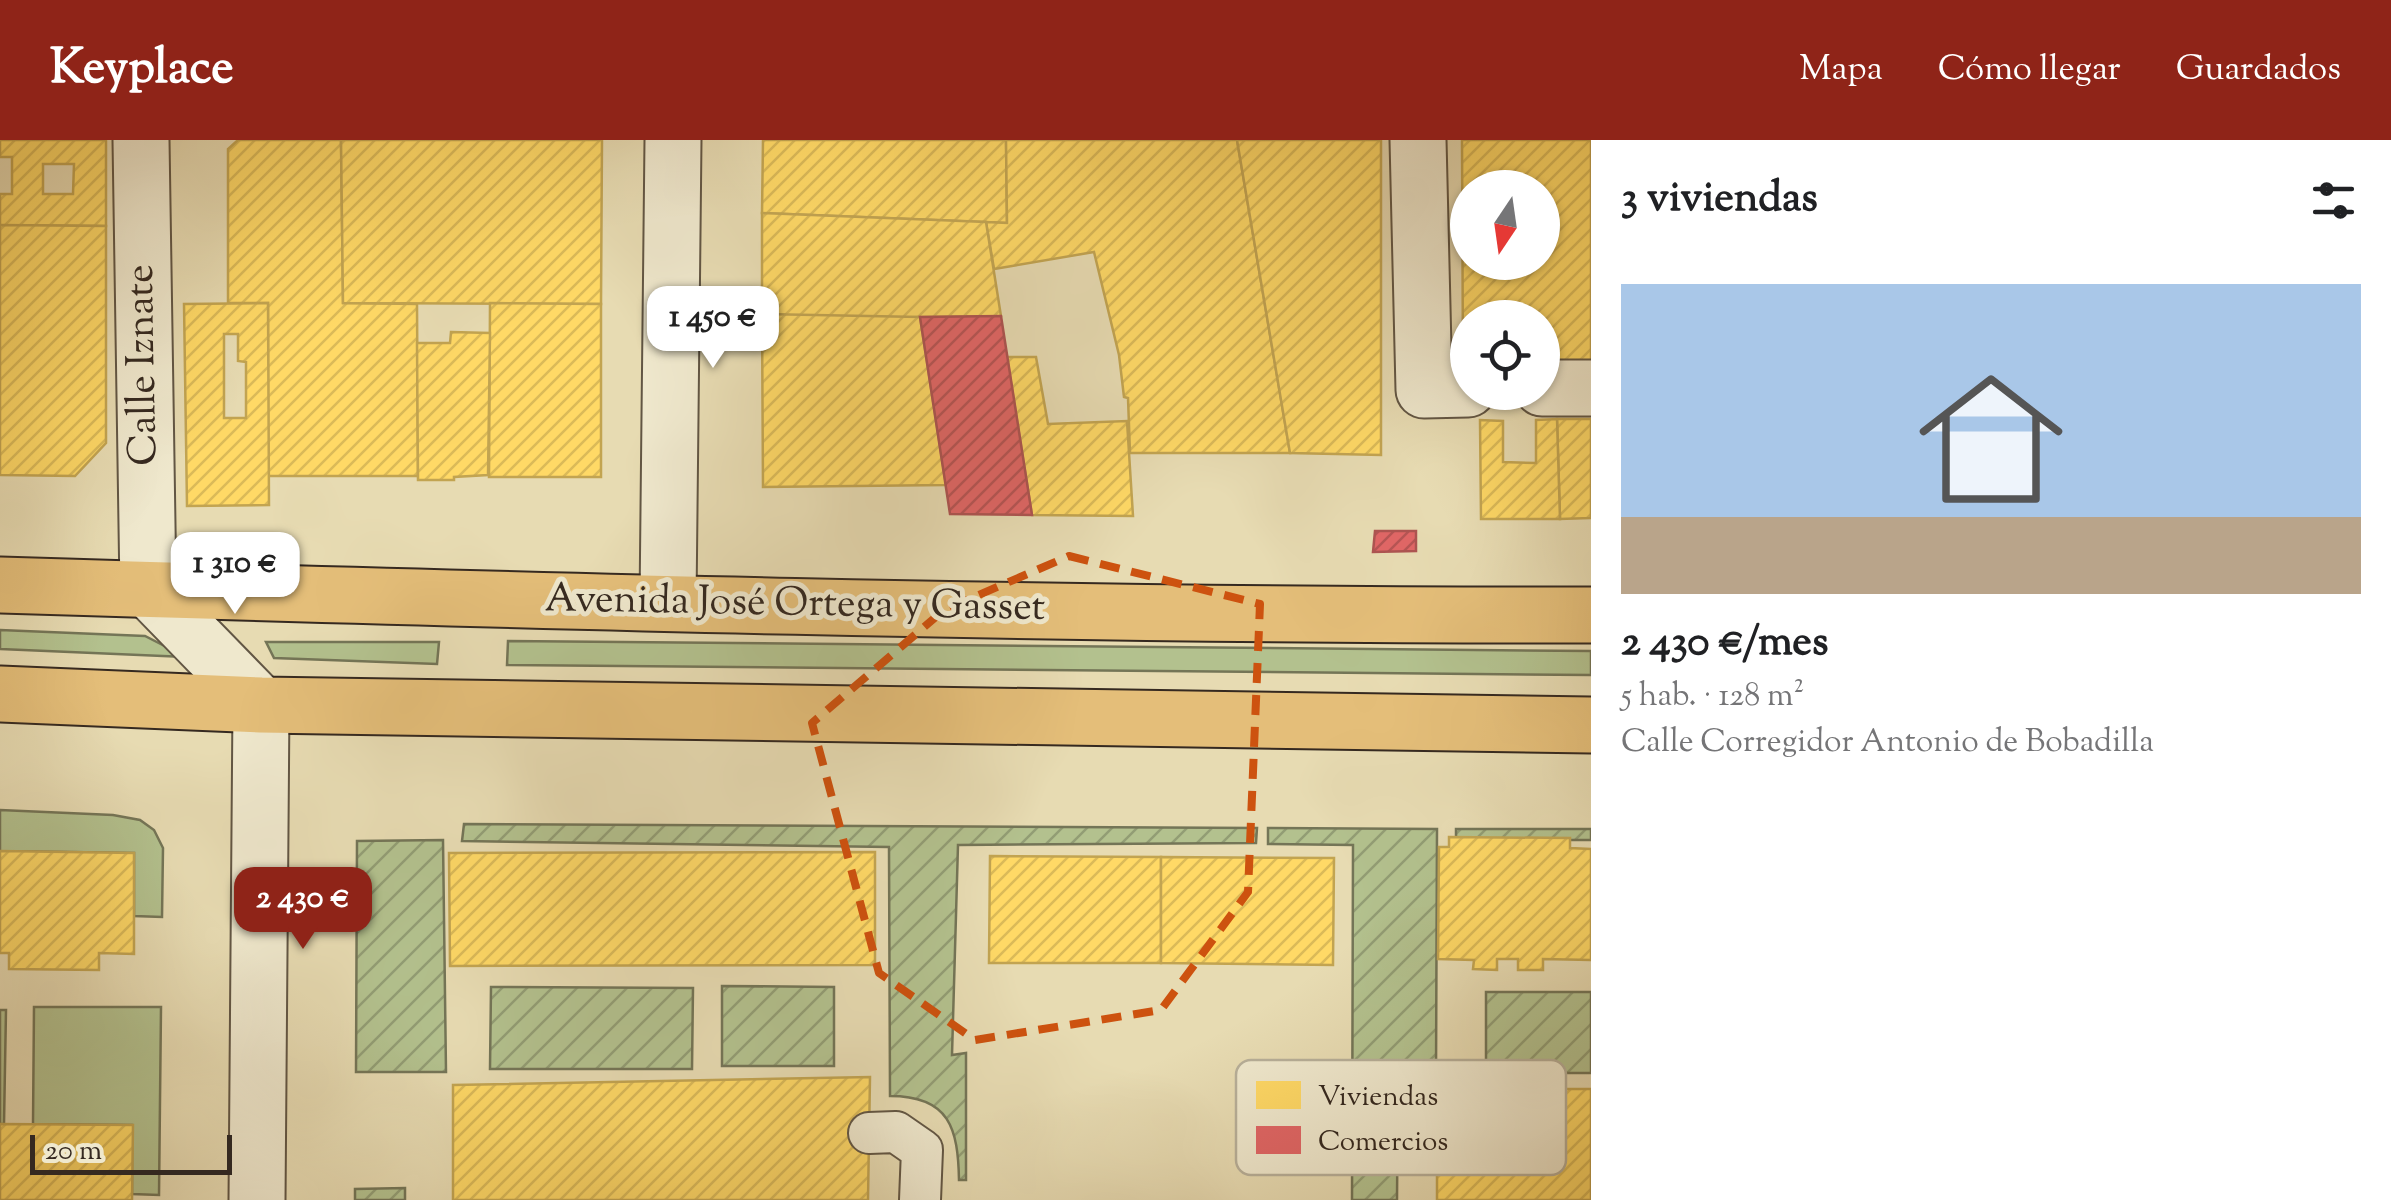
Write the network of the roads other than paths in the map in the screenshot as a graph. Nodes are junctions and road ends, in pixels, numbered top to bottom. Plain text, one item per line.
1 (141, 140) edge
2 (672, 140) edge
3 (1418, 140) edge
4 (1560, 388) edge
5 (1591, 388) edge
6 (1450, 389) edge
7 (0, 584) edge
8 (148, 589) junction
9 (668, 602) junction
10 (1591, 615) edge
11 (0, 694) edge
12 (261, 705) junction
13 (1591, 725) edge
14 (869, 1133) dead end
15 (257, 1200) edge
16 (920, 1200) edge

1 - 8 street, Calle Iznate
2 - 9 street
3 - 6 street
4 - 5 street
7 - 8 main road, Avenida José Ortega y Gasset
8 - 9 main road, Avenida José Ortega y Gasset
8 - 12 street
9 - 10 main road, Avenida José Ortega y Gasset
11 - 12 main road
12 - 13 main road
12 - 15 street
14 - 16 lane

